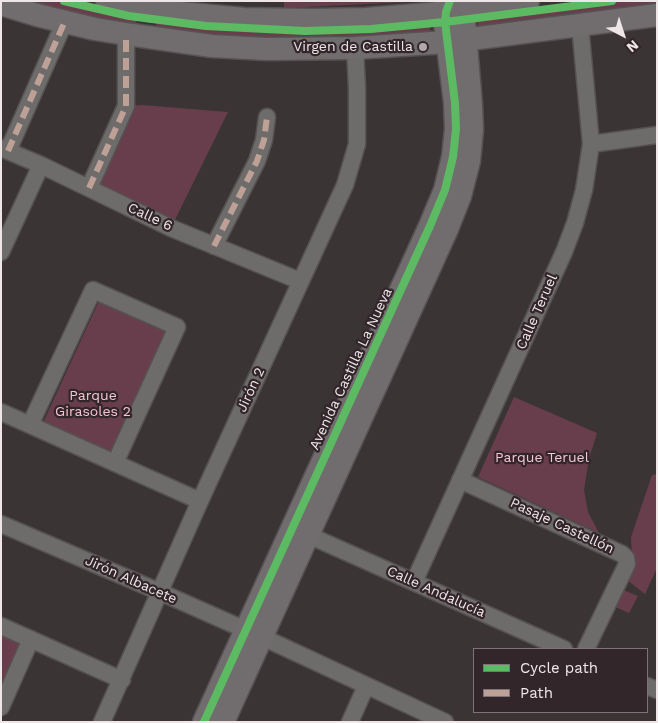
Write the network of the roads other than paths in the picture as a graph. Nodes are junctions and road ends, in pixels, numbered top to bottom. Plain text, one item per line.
1 (107, 1) edge
2 (528, 1) edge
3 (455, 6) edge
4 (2, 8) edge
5 (149, 10) junction
6 (657, 15) edge
7 (65, 21) junction
8 (580, 25) junction
9 (136, 36) junction
10 (457, 40) junction
11 (355, 48) junction
12 (267, 117) dead end
13 (657, 135) edge
14 (591, 144) junction
15 (5, 149) edge
16 (41, 165) junction
17 (88, 188) junction
18 (214, 246) junction
19 (1, 252) edge
20 (300, 281) junction
21 (1, 412) edge
22 (30, 424) junction
23 (115, 463) junction
24 (460, 480) junction
25 (200, 501) junction
26 (1, 524) edge
27 (308, 535) junction
28 (414, 582) junction
29 (160, 592) junction
30 (1, 626) edge
31 (253, 634) junction
32 (30, 640) junction
33 (562, 648) edge
34 (586, 648) edge
35 (122, 680) junction
36 (366, 686) junction
37 (1, 707) edge
38 (102, 722) edge
39 (204, 722) edge
40 (223, 722) edge
41 (350, 722) edge
42 (445, 722) edge

1 - 5 street
2 - 3 street
3 - 5 street
3 - 10 street, Avenida Castilla La Nueva
4 - 7 street
5 - 9 street
6 - 8 street
7 - 9 street
7 - 15 street
8 - 10 street
8 - 14 street, Calle Teruel
9 - 11 street
9 - 17 street
10 - 11 street
10 - 27 street, Avenida Castilla La Nueva
10 - 31 street, Avenida Castilla La Nueva
11 - 20 street, Jirón 2
12 - 18 street
13 - 14 street
14 - 24 street, Calle Teruel
15 - 16 street, Calle 6
16 - 17 street, Calle 6
16 - 19 street
17 - 18 street, Calle 6
18 - 20 street, Calle 6
20 - 25 street, Jirón 2
21 - 22 street
22 - 23 street
22 - 23 street
23 - 25 street
24 - 28 street, Calle Teruel
24 - 34 street, Pasaje Castellón
25 - 29 street, Jirón 2
26 - 29 street, Jirón Albacete
27 - 28 street, Calle Andalucía
27 - 31 street, Avenida Castilla La Nueva
28 - 33 street, Calle Andalucía
29 - 31 street, Jirón Albacete
29 - 35 street, Jirón 2
30 - 32 street
31 - 36 street, Jirón Albacete
31 - 39 street, Avenida Castilla La Nueva
31 - 40 street, Avenida Castilla La Nueva
32 - 35 street
32 - 37 street
35 - 38 street, Jirón 2
36 - 41 street
36 - 42 street, Jirón Albacete

